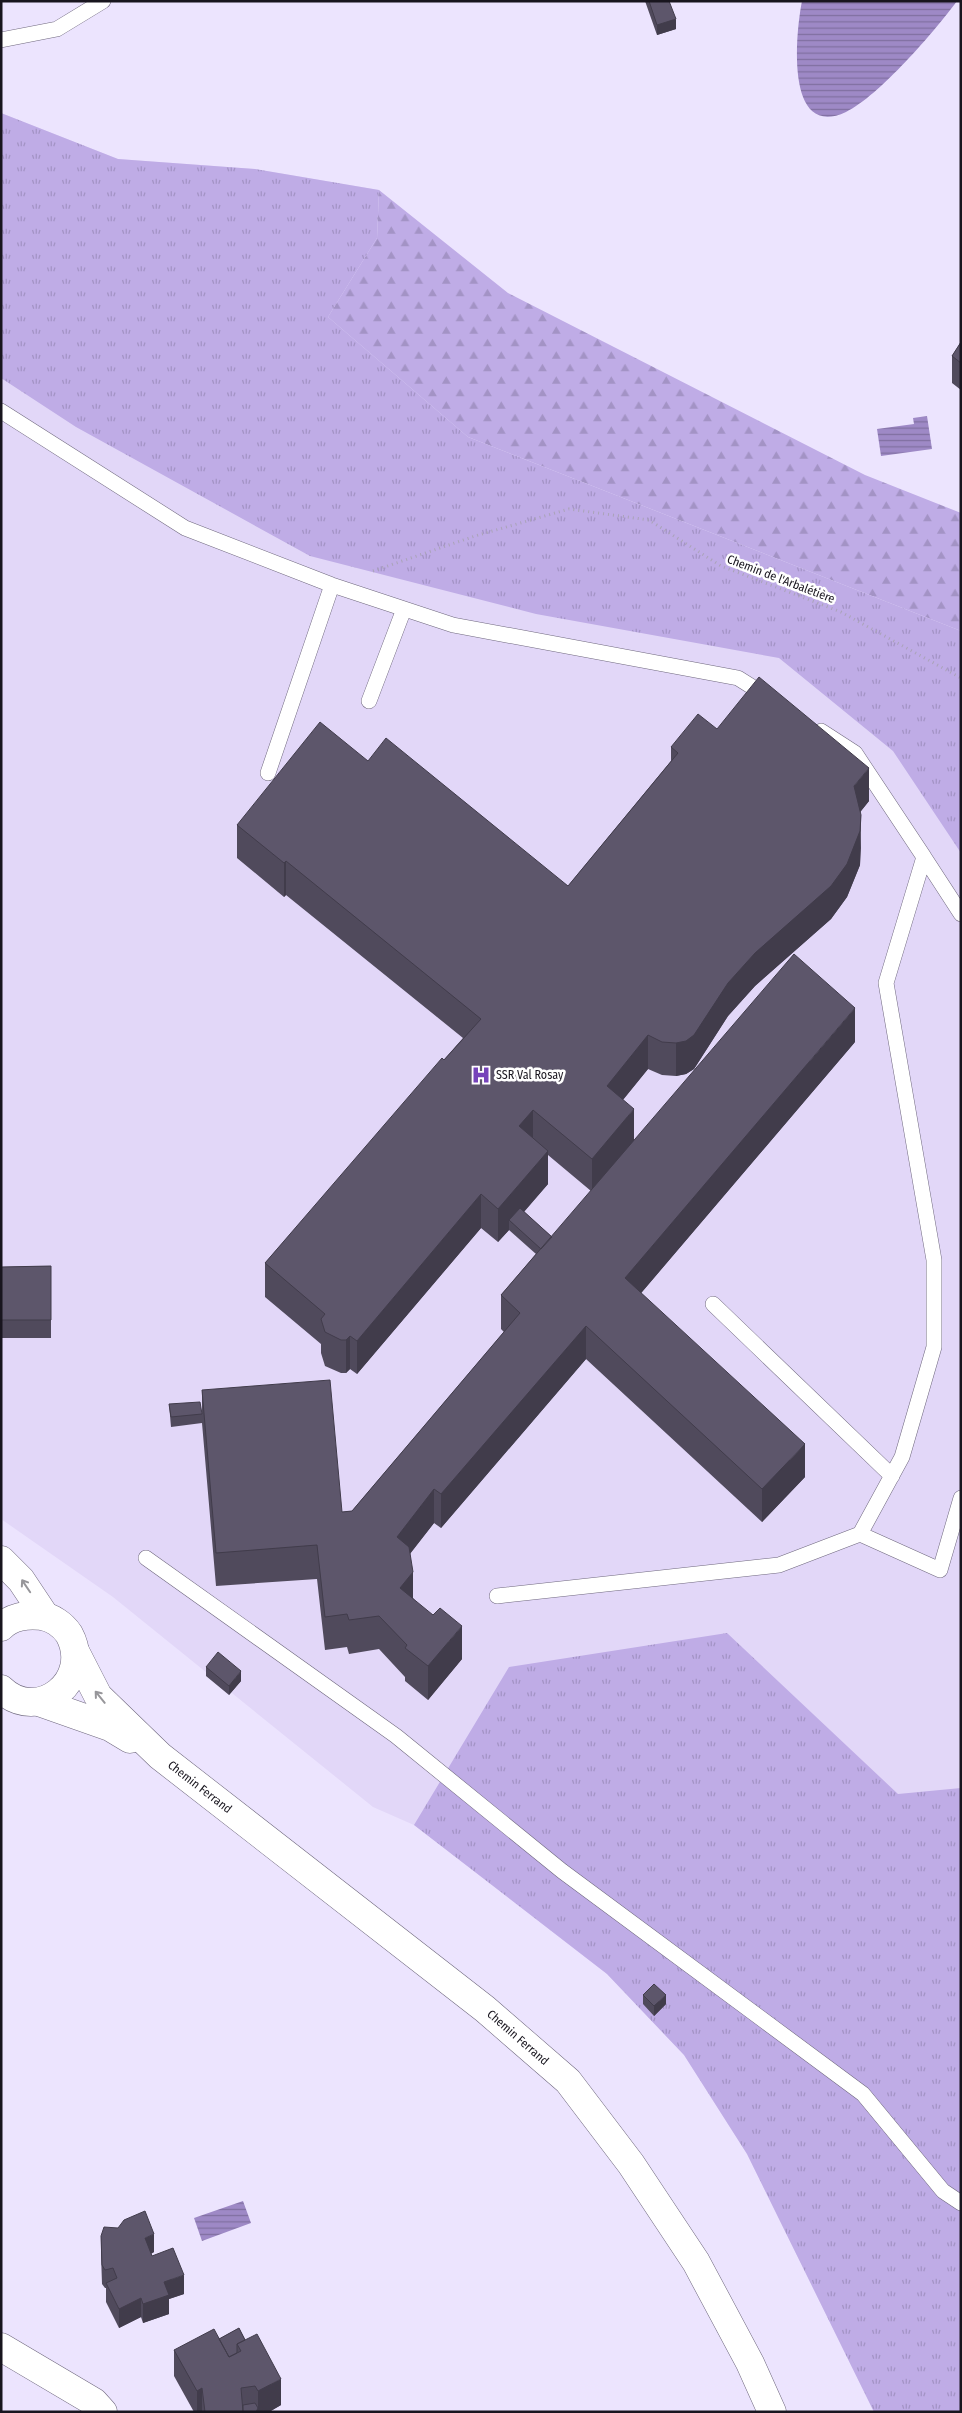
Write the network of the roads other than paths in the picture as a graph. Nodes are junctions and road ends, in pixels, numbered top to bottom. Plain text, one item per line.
1 (103, 1) edge
2 (1, 40) edge
3 (1, 412) edge
4 (332, 585) junction
5 (404, 609) junction
6 (369, 701) dead end
7 (779, 704) edge
8 (804, 720) edge
9 (268, 773) dead end
10 (924, 857) junction
11 (961, 914) edge
12 (713, 1304) dead end
13 (892, 1476) junction
14 (961, 1498) edge
15 (860, 1534) junction
16 (146, 1558) dead end
17 (1, 1560) edge
18 (496, 1596) dead end
19 (45, 1616) junction
20 (2, 1620) edge
21 (76, 1653) junction
22 (1, 1689) edge
23 (39, 1702) junction
24 (160, 1756) junction
25 (961, 2203) edge
26 (1, 2347) edge
27 (103, 2412) edge
28 (772, 2412) edge

1 - 2 lane
3 - 4 lane
4 - 5 lane
4 - 9 lane
5 - 6 lane
5 - 7 lane
8 - 10 lane
10 - 11 lane
10 - 13 lane
12 - 13 lane
13 - 15 lane
14 - 15 lane
15 - 18 lane
16 - 25 lane
19 -> 17 street
19 - 20 street
19 - 21 street, Chemin Ferrand
21 - 23 street
24 -> 21 street, Chemin Ferrand
22 - 23 street, Chemin Ferrand
23 - 24 street, Chemin Ferrand
24 - 28 street, Chemin Ferrand
26 - 27 street

